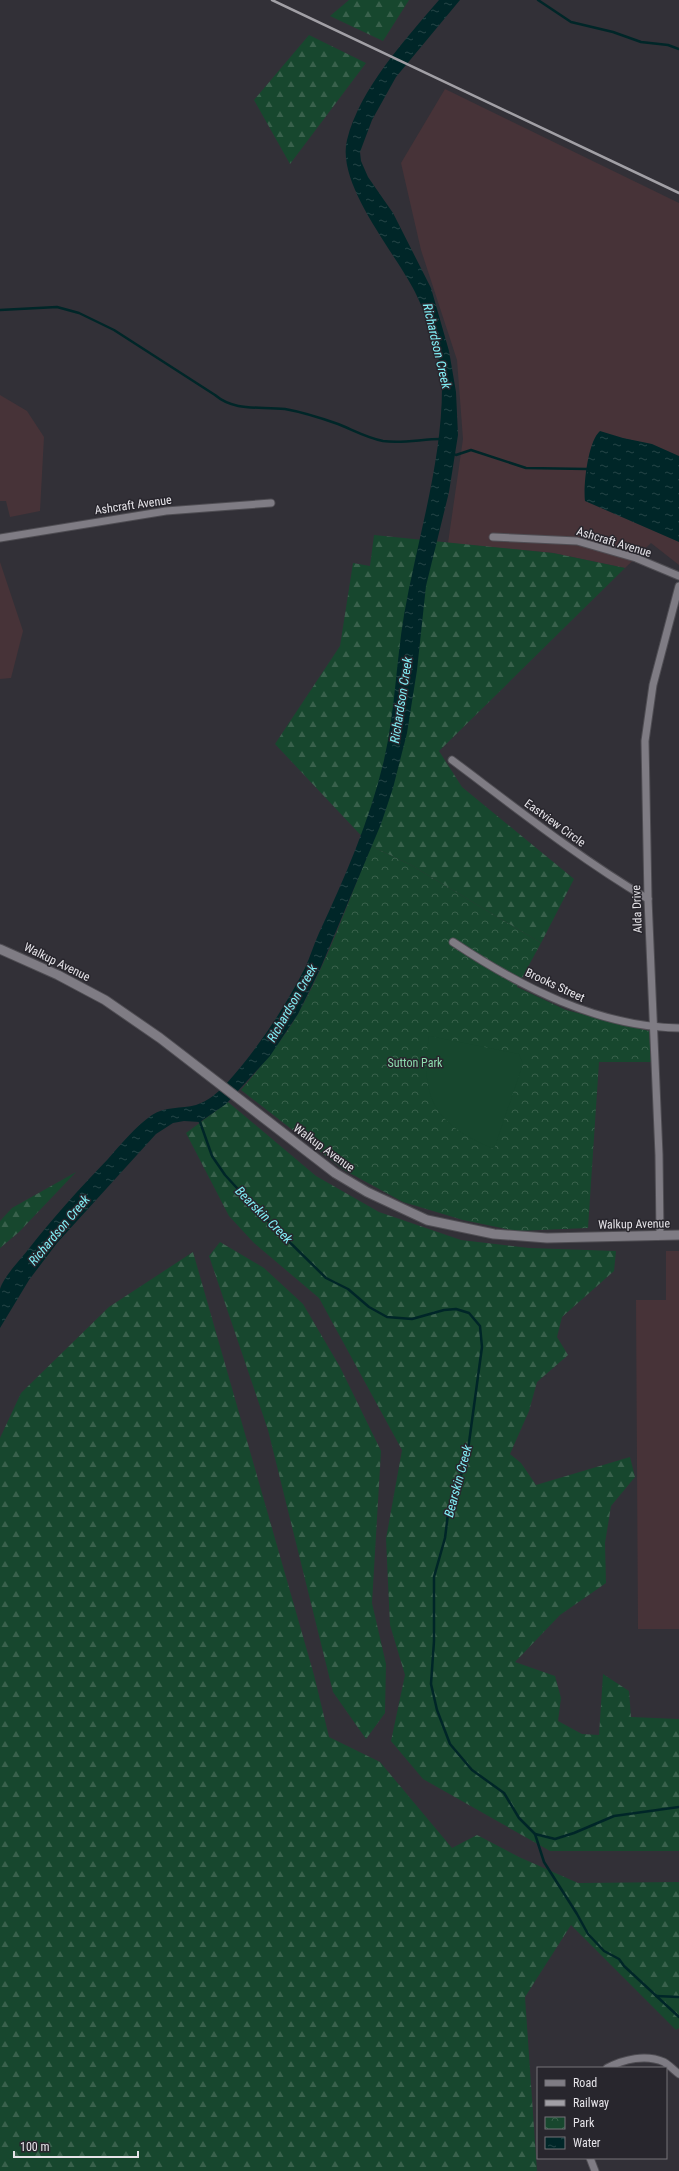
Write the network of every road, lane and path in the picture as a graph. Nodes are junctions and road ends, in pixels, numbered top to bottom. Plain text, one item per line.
1 (271, 503) dead end
2 (493, 537) dead end
3 (0, 538) edge
4 (679, 576) edge
5 (679, 586) edge
6 (452, 760) dead end
7 (648, 899) junction
8 (453, 942) dead end
9 (0, 948) edge
10 (653, 1027) junction
11 (679, 1028) edge
12 (679, 1235) edge
13 (660, 1236) junction
14 (609, 2067) edge
15 (679, 2074) edge
16 (590, 2159) edge
17 (595, 2171) edge

1 - 3 street, Ashcraft Avenue
2 - 4 street, Ashcraft Avenue
5 - 7 street, Alda Drive
6 - 7 street, Eastview Circle
7 - 10 street, Alda Drive
8 - 10 street, Brooks Street
9 - 13 street, Walkup Avenue
10 - 11 street, Brooks Street
10 - 13 street, Alda Drive
12 - 13 street, Walkup Avenue
14 - 15 street
16 - 17 street

